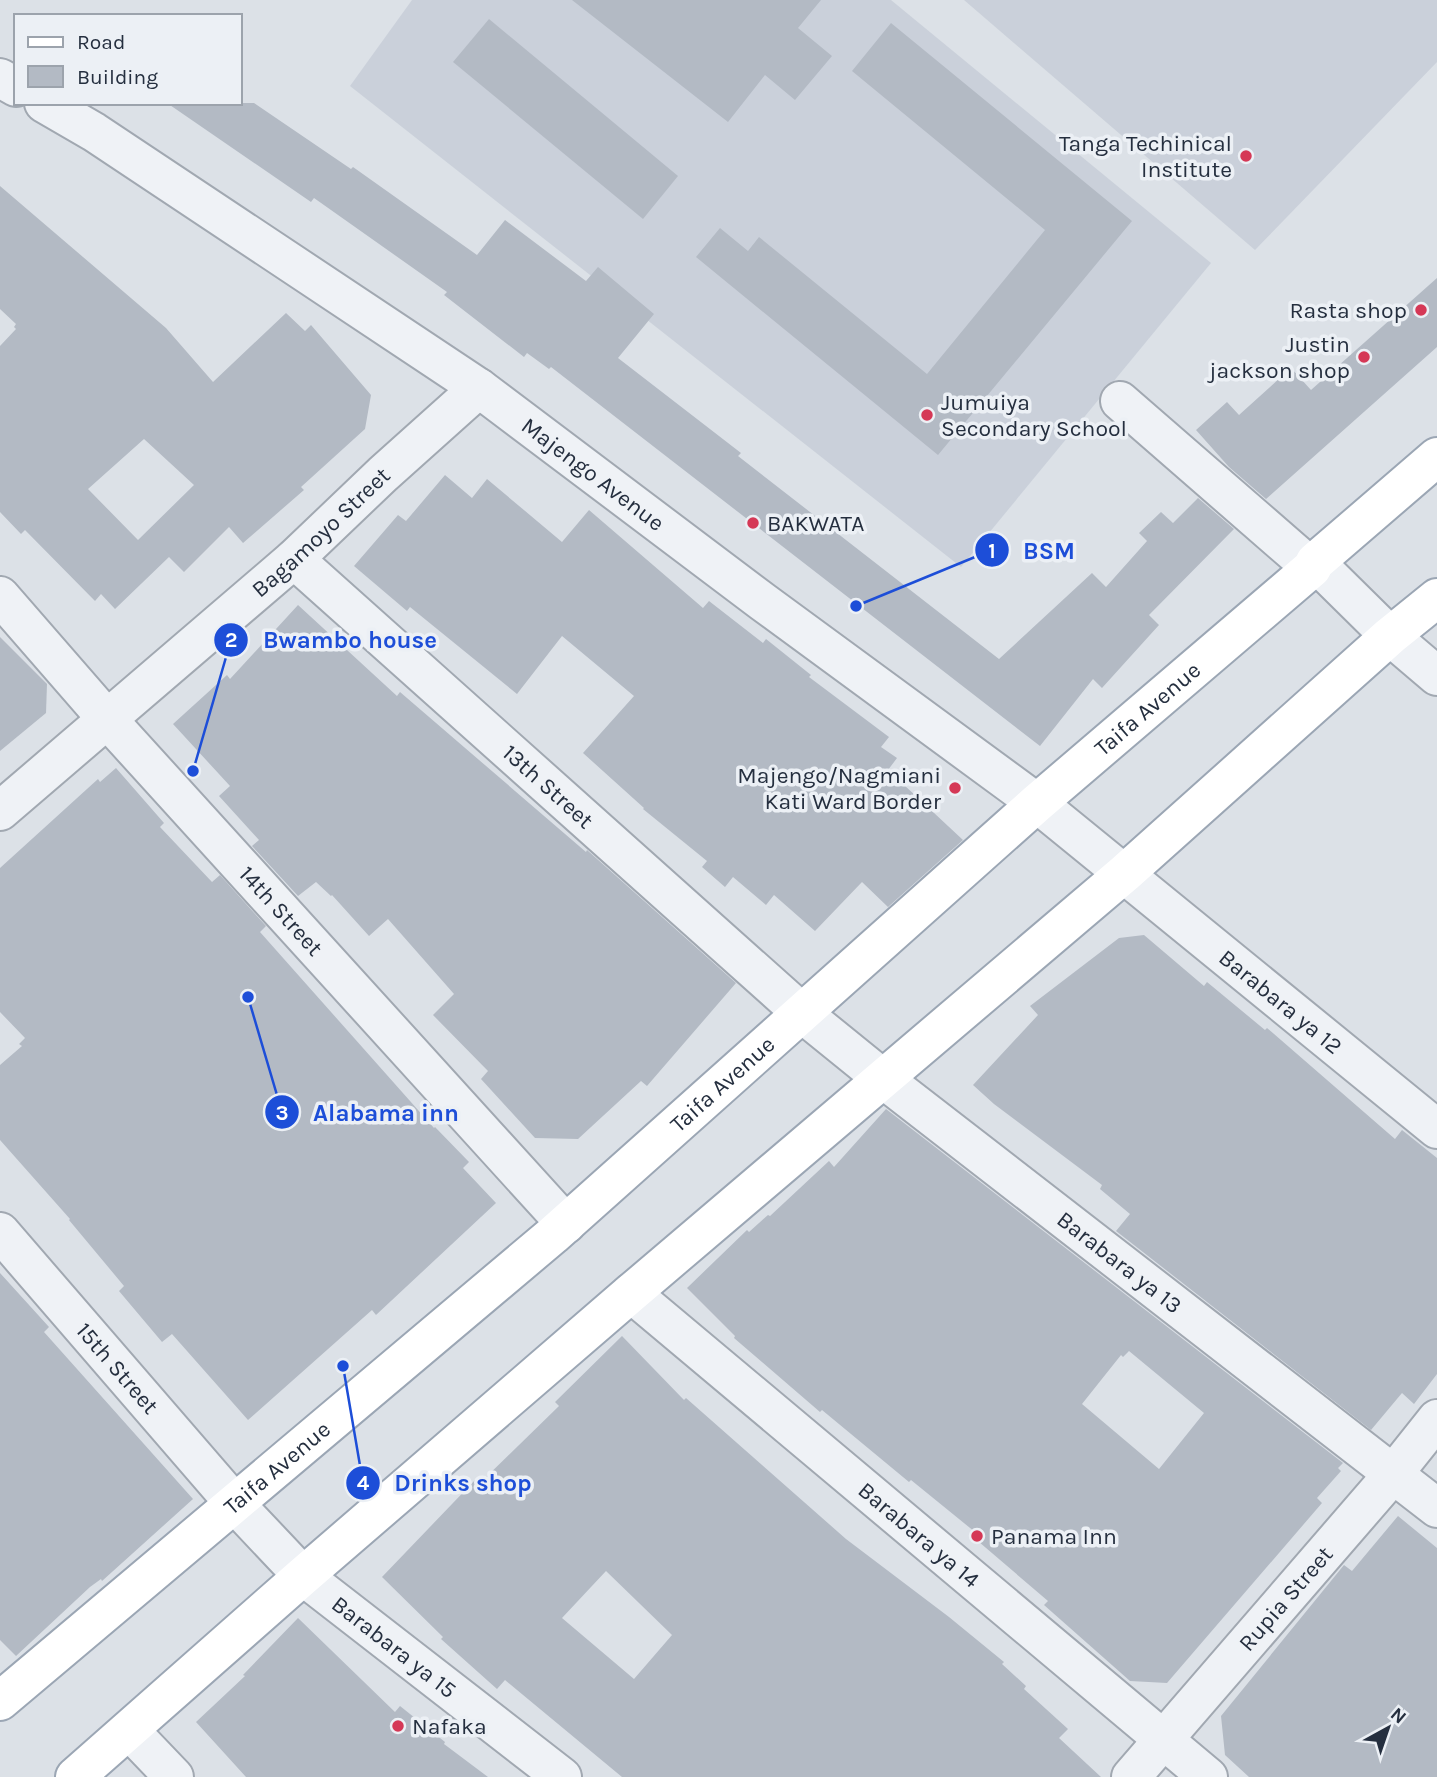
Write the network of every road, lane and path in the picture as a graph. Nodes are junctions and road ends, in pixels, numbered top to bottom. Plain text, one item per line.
1 (47, 105) edge
2 (479, 388) junction
3 (1121, 401) dead end
4 (1437, 457) edge
5 (294, 559) junction
6 (1314, 565) junction
7 (0, 596) edge
8 (1437, 598) edge
9 (1390, 636) junction
10 (1437, 676) edge
11 (107, 719) junction
12 (1038, 803) junction
13 (0, 811) edge
14 (1125, 873) junction
15 (803, 1014) junction
16 (882, 1078) junction
17 (1437, 1129) edge
18 (566, 1224) junction
19 (0, 1233) edge
20 (631, 1293) junction
21 (1437, 1419) edge
22 (1394, 1473) junction
23 (236, 1504) junction
24 (1437, 1508) edge
25 (303, 1576) junction
26 (1, 1699) edge
27 (130, 1731) junction
28 (1163, 1740) junction
29 (75, 1777) edge
30 (174, 1777) edge
31 (562, 1777) edge
32 (1131, 1777) edge
33 (1208, 1777) edge

1 - 2 street, Majengo Avenue
2 - 5 street, Bagamoyo Street
2 - 12 street, Majengo Avenue
3 - 6 street
4 - 6 main road, Taifa Avenue
5 - 11 street, Bagamoyo Street
5 - 15 street, 13th Street
6 - 9 street
6 - 12 main road, Taifa Avenue
7 - 11 street, 14th Street
8 - 9 main road
9 - 10 street
9 - 14 main road
11 - 13 street, Bagamoyo Street
11 - 18 street, 14th Street
12 - 14 street, Majengo Avenue
12 - 15 main road, Taifa Avenue
14 - 16 main road
14 - 17 street, Barabara ya 12
15 - 16 street, Barabara ya 13
15 - 18 main road, Taifa Avenue
16 - 20 main road
16 - 22 street, Barabara ya 13
18 - 23 main road, Taifa Avenue
19 - 23 street, 15th Street
20 - 25 main road
20 - 28 street, Barabara ya 14
21 - 22 street, Rupia Street
22 - 24 street, Barabara ya 13
22 - 28 street, Rupia Street
23 - 25 street, Barabara ya 15
23 - 26 main road, Taifa Avenue
25 - 27 main road
25 - 31 street, Barabara ya 15
27 - 29 main road
27 - 30 street
28 - 32 street, Rupia Street
28 - 33 street, Barabara ya 14

